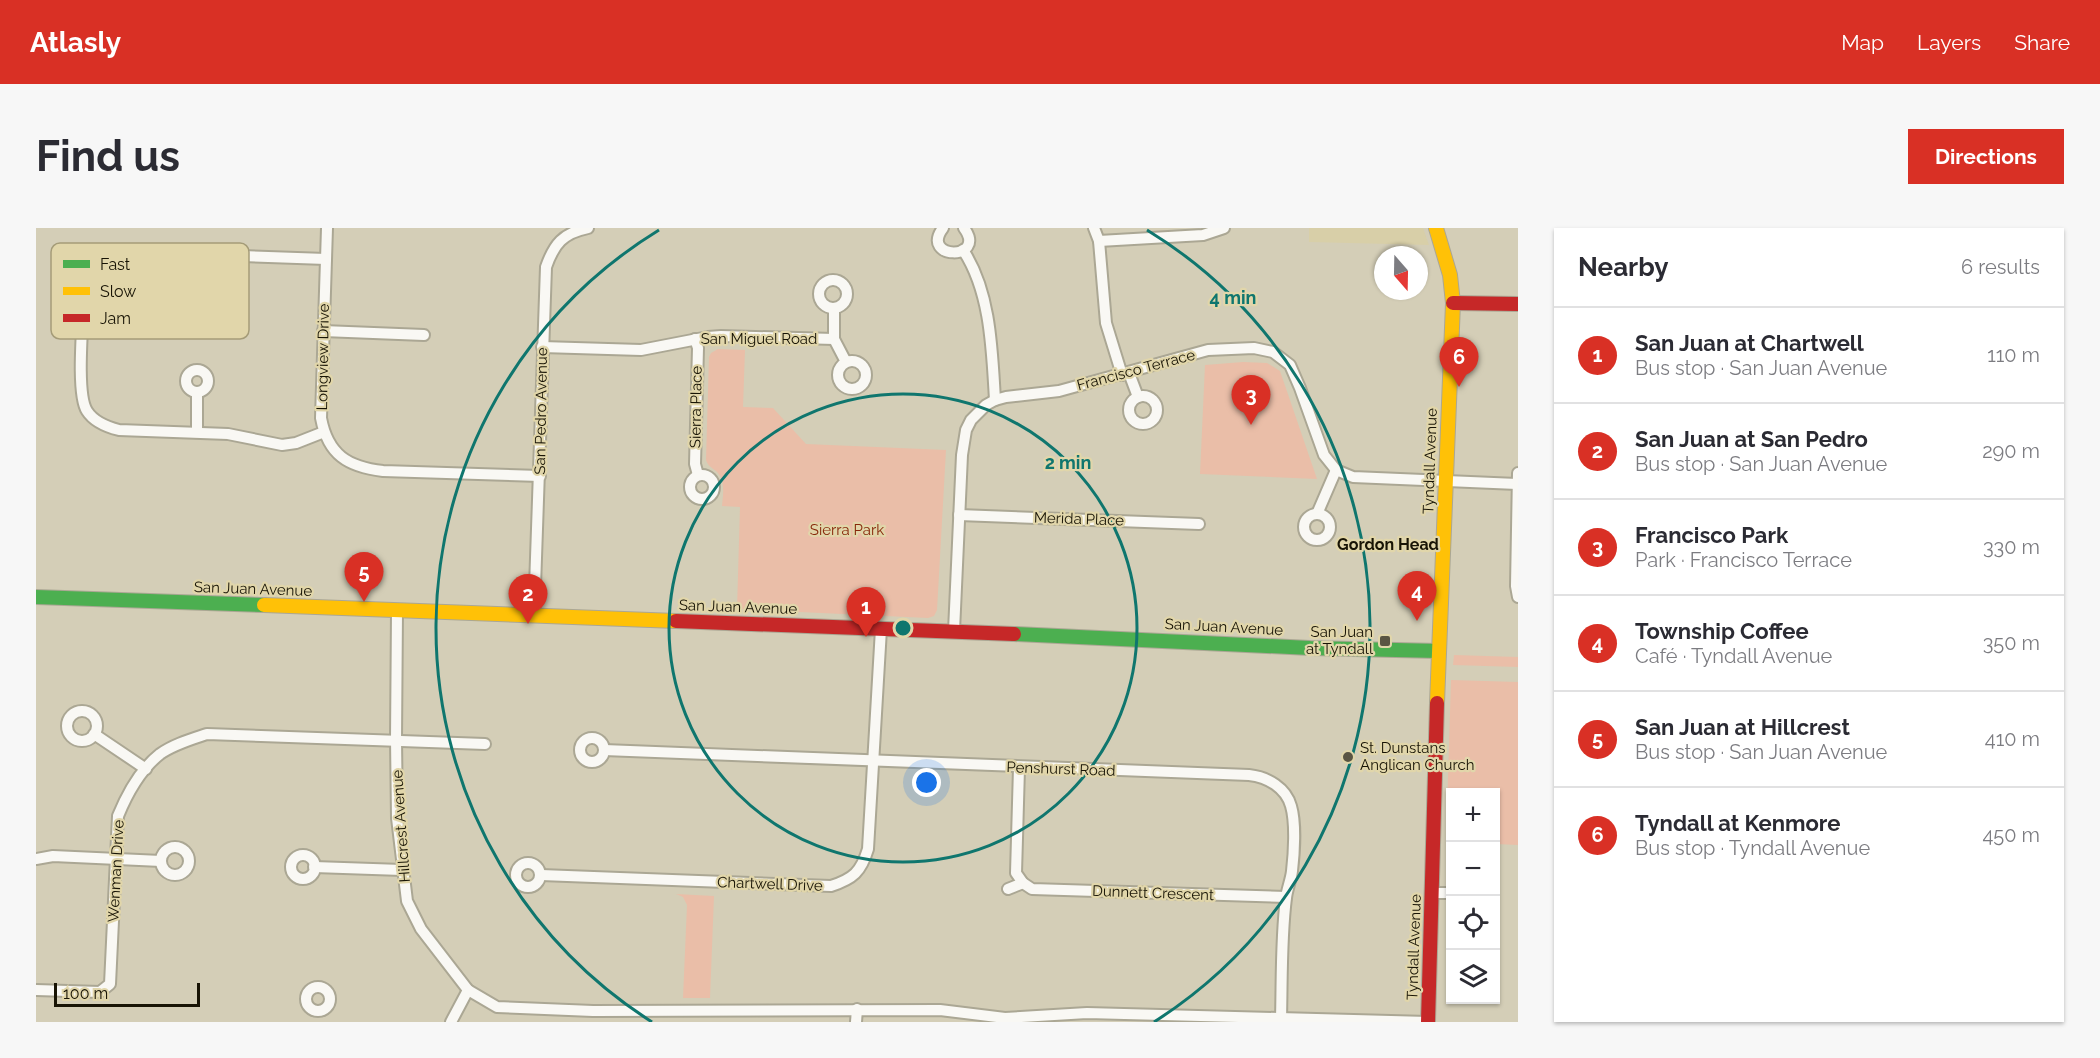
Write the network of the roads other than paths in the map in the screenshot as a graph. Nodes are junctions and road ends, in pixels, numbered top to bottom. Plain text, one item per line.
1 (327, 228) edge
2 (588, 228) edge
3 (943, 228) edge
4 (964, 228) edge
5 (1094, 228) edge
6 (1224, 228) edge
7 (1436, 228) edge
8 (1099, 241) junction
9 (963, 250) junction
10 (249, 256) edge
11 (326, 259) junction
12 (1453, 303) junction
13 (1518, 304) edge
14 (834, 308) dead end
15 (323, 331) junction
16 (424, 334) dead end
17 (83, 339) edge
18 (695, 339) junction
19 (834, 339) junction
20 (542, 347) junction
21 (846, 362) dead end
22 (1125, 374) junction
23 (197, 392) dead end
24 (1138, 397) dead end
25 (995, 400) junction
26 (197, 432) junction
27 (324, 432) junction
28 (1336, 470) junction
29 (1518, 473) edge
30 (698, 475) dead end
31 (540, 476) junction
32 (1446, 482) junction
33 (1517, 484) edge
34 (1317, 514) dead end
35 (959, 515) junction
36 (1199, 524) dead end
37 (36, 597) edge
38 (1518, 597) edge
39 (397, 612) junction
40 (534, 616) junction
41 (881, 629) junction
42 (954, 632) junction
43 (1439, 651) junction
44 (94, 734) dead end
45 (396, 739) junction
46 (485, 744) dead end
47 (604, 750) dead end
48 (874, 761) junction
49 (1019, 768) junction
50 (146, 769) junction
51 (36, 858) edge
52 (116, 859) junction
53 (161, 861) dead end
54 (314, 867) dead end
55 (402, 870) junction
56 (541, 875) dead end
57 (1023, 883) junction
58 (1008, 890) dead end
59 (1432, 893) junction
60 (1446, 893) edge
61 (1286, 897) junction
62 (36, 990) edge
63 (468, 990) junction
64 (857, 1009) junction
65 (593, 1016) edge
66 (695, 1017) edge
67 (1173, 1019) edge
68 (1281, 1019) junction
69 (1292, 1020) edge
70 (452, 1022) edge
71 (856, 1022) edge
72 (1428, 1022) edge

1 - 11 street, Longview Drive
2 - 20 street, San Pedro Avenue
3 - 9 street
4 - 9 street
5 - 8 street
6 - 8 street
7 - 12 street, Tyndall Avenue
8 - 22 street
9 - 25 street
10 - 11 street
11 - 15 street, Longview Drive
12 - 13 street
12 - 32 street, Tyndall Avenue
14 - 19 street
15 - 16 street
15 - 27 street, Longview Drive
17 - 26 street
18 - 19 street, San Miguel Road
18 - 20 street, San Miguel Road
18 - 30 street, Sierra Place
19 - 21 street
20 - 31 street, San Pedro Avenue
22 - 24 street
22 - 25 street, Francisco Terrace
22 - 28 street, Francisco Terrace
23 - 26 street
25 - 35 street
26 - 27 street
27 - 31 street, Longview Drive
28 - 32 street
28 - 34 street
29 - 33 street
31 - 40 street, San Pedro Avenue
32 - 33 street
32 - 43 street, Tyndall Avenue
33 - 38 street
35 - 36 street, Merida Place
35 - 42 street
37 - 39 street, San Juan Avenue
39 - 40 street, San Juan Avenue
39 - 45 street, Hillcrest Avenue
40 - 41 street, San Juan Avenue
41 - 42 street, San Juan Avenue
41 - 48 street, Chartwell Drive
42 - 43 street, San Juan Avenue
43 - 59 street, Tyndall Avenue
44 - 50 street
45 - 46 street, Wenman Drive
45 - 50 street, Wenman Drive
45 - 55 street, Hillcrest Avenue
47 - 48 street, Penshurst Road
48 - 49 street, Penshurst Road
48 - 56 street, Chartwell Drive
49 - 57 street
49 - 61 street, Penshurst Road
50 - 52 street, Wenman Drive
51 - 52 street
52 - 53 street
52 - 62 street, Wenman Drive
54 - 55 street
55 - 63 street, Hillcrest Avenue
57 - 58 street
57 - 61 street, Dunnett Crescent
59 - 60 street
59 - 72 street, Tyndall Avenue
61 - 68 street, Penshurst Road
63 - 65 street, Hillcrest Avenue
63 - 70 street
64 - 66 street, Hillcrest Avenue
64 - 67 street, Hillcrest Avenue
64 - 71 street
65 - 66 street, Hillcrest Avenue
67 - 68 street, Hillcrest Avenue
68 - 69 street, Hillcrest Avenue
69 - 72 street, Hillcrest Avenue

